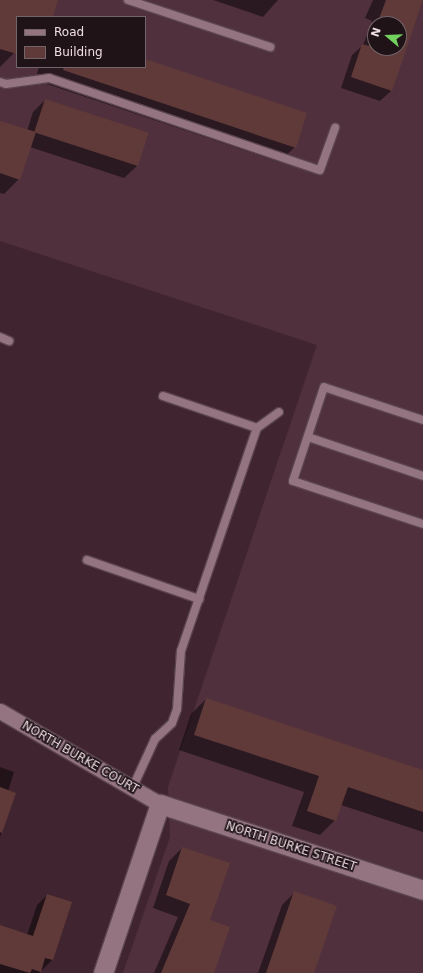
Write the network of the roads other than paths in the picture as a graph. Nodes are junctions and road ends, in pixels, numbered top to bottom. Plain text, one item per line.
1 (128, 0) edge
2 (270, 48) dead end
3 (0, 82) edge
4 (335, 128) dead end
5 (0, 337) edge
6 (9, 341) dead end
7 (163, 396) dead end
8 (279, 412) dead end
9 (423, 420) edge
10 (257, 428) junction
11 (308, 437) junction
12 (423, 476) edge
13 (423, 524) edge
14 (87, 560) dead end
15 (199, 599) junction
16 (0, 711) edge
17 (132, 789) junction
18 (160, 804) junction
19 (423, 890) edge
20 (103, 973) edge

1 - 2 lane
3 - 4 lane
5 - 6 lane
7 - 10 lane
8 - 10 lane
9 - 11 lane
10 - 15 lane
11 - 12 lane
11 - 13 lane
14 - 15 lane
15 - 17 lane
16 - 17 street, NORTH BURKE COURT
17 - 18 street, NORTH BURKE COURT
18 - 19 street, NORTH BURKE STREET
18 - 20 street

